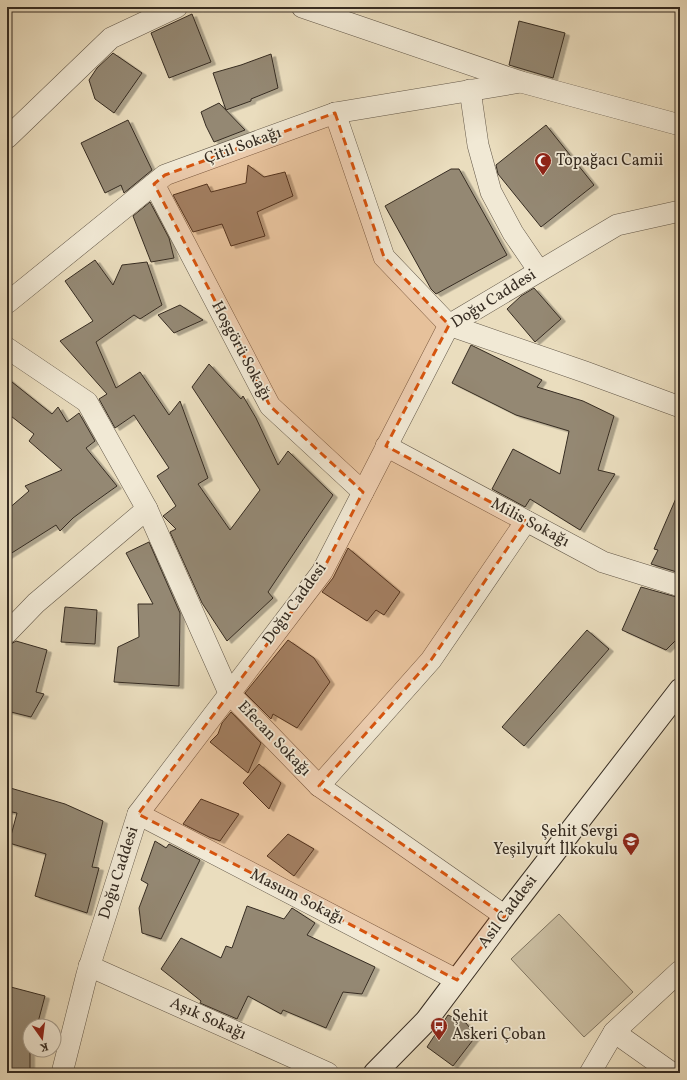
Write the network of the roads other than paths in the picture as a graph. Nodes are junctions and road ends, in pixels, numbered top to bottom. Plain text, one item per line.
1 (177, 7) edge
2 (302, 7) edge
3 (521, 82) junction
4 (470, 90) junction
5 (336, 113) junction
6 (680, 125) edge
7 (7, 138) edge
8 (154, 184) junction
9 (680, 211) edge
10 (539, 271) junction
11 (7, 304) edge
12 (449, 325) junction
13 (7, 348) edge
14 (680, 407) edge
15 (386, 446) junction
16 (363, 492) junction
17 (147, 509) junction
18 (526, 521) junction
19 (680, 586) edge
20 (7, 634) edge
21 (680, 690) edge
22 (229, 693) junction
23 (319, 786) junction
24 (138, 814) junction
25 (505, 916) junction
26 (89, 966) junction
27 (680, 971) edge
28 (457, 980) junction
29 (614, 1032) junction
30 (62, 1073) edge
31 (328, 1073) edge
32 (375, 1073) edge
33 (590, 1073) edge
34 (672, 1073) edge

1 - 7 street
2 - 3 street
3 - 4 street, Çitil Sokağı
3 - 6 street
4 - 5 street, Çitil Sokağı
4 - 10 street
5 - 8 street, Çitil Sokağı
5 - 12 street
8 - 11 street, Çitil Sokağı
8 - 16 street, Hoşgörü Sokağı
9 - 10 street, Doğu Caddesi
10 - 12 street, Doğu Caddesi
12 - 14 street
12 - 15 street, Doğu Caddesi
13 - 17 street
15 - 16 street, Doğu Caddesi
15 - 18 street, Milis Sokağı
16 - 22 street, Doğu Caddesi
17 - 20 street
17 - 22 street
18 - 19 street, Milis Sokağı
18 - 23 street
21 - 25 street, Asil Caddesi
22 - 23 street, Efecan Sokağı
22 - 24 street, Doğu Caddesi
23 - 25 street, Efecan Sokağı
24 - 26 street, Doğu Caddesi
24 - 28 street, Masum Sokağı
25 - 28 street, Asil Caddesi
26 - 30 street, Doğu Caddesi
26 - 31 street, Aşık Sokağı
27 - 29 street
28 - 32 street, Asil Caddesi
29 - 33 street
29 - 34 street

